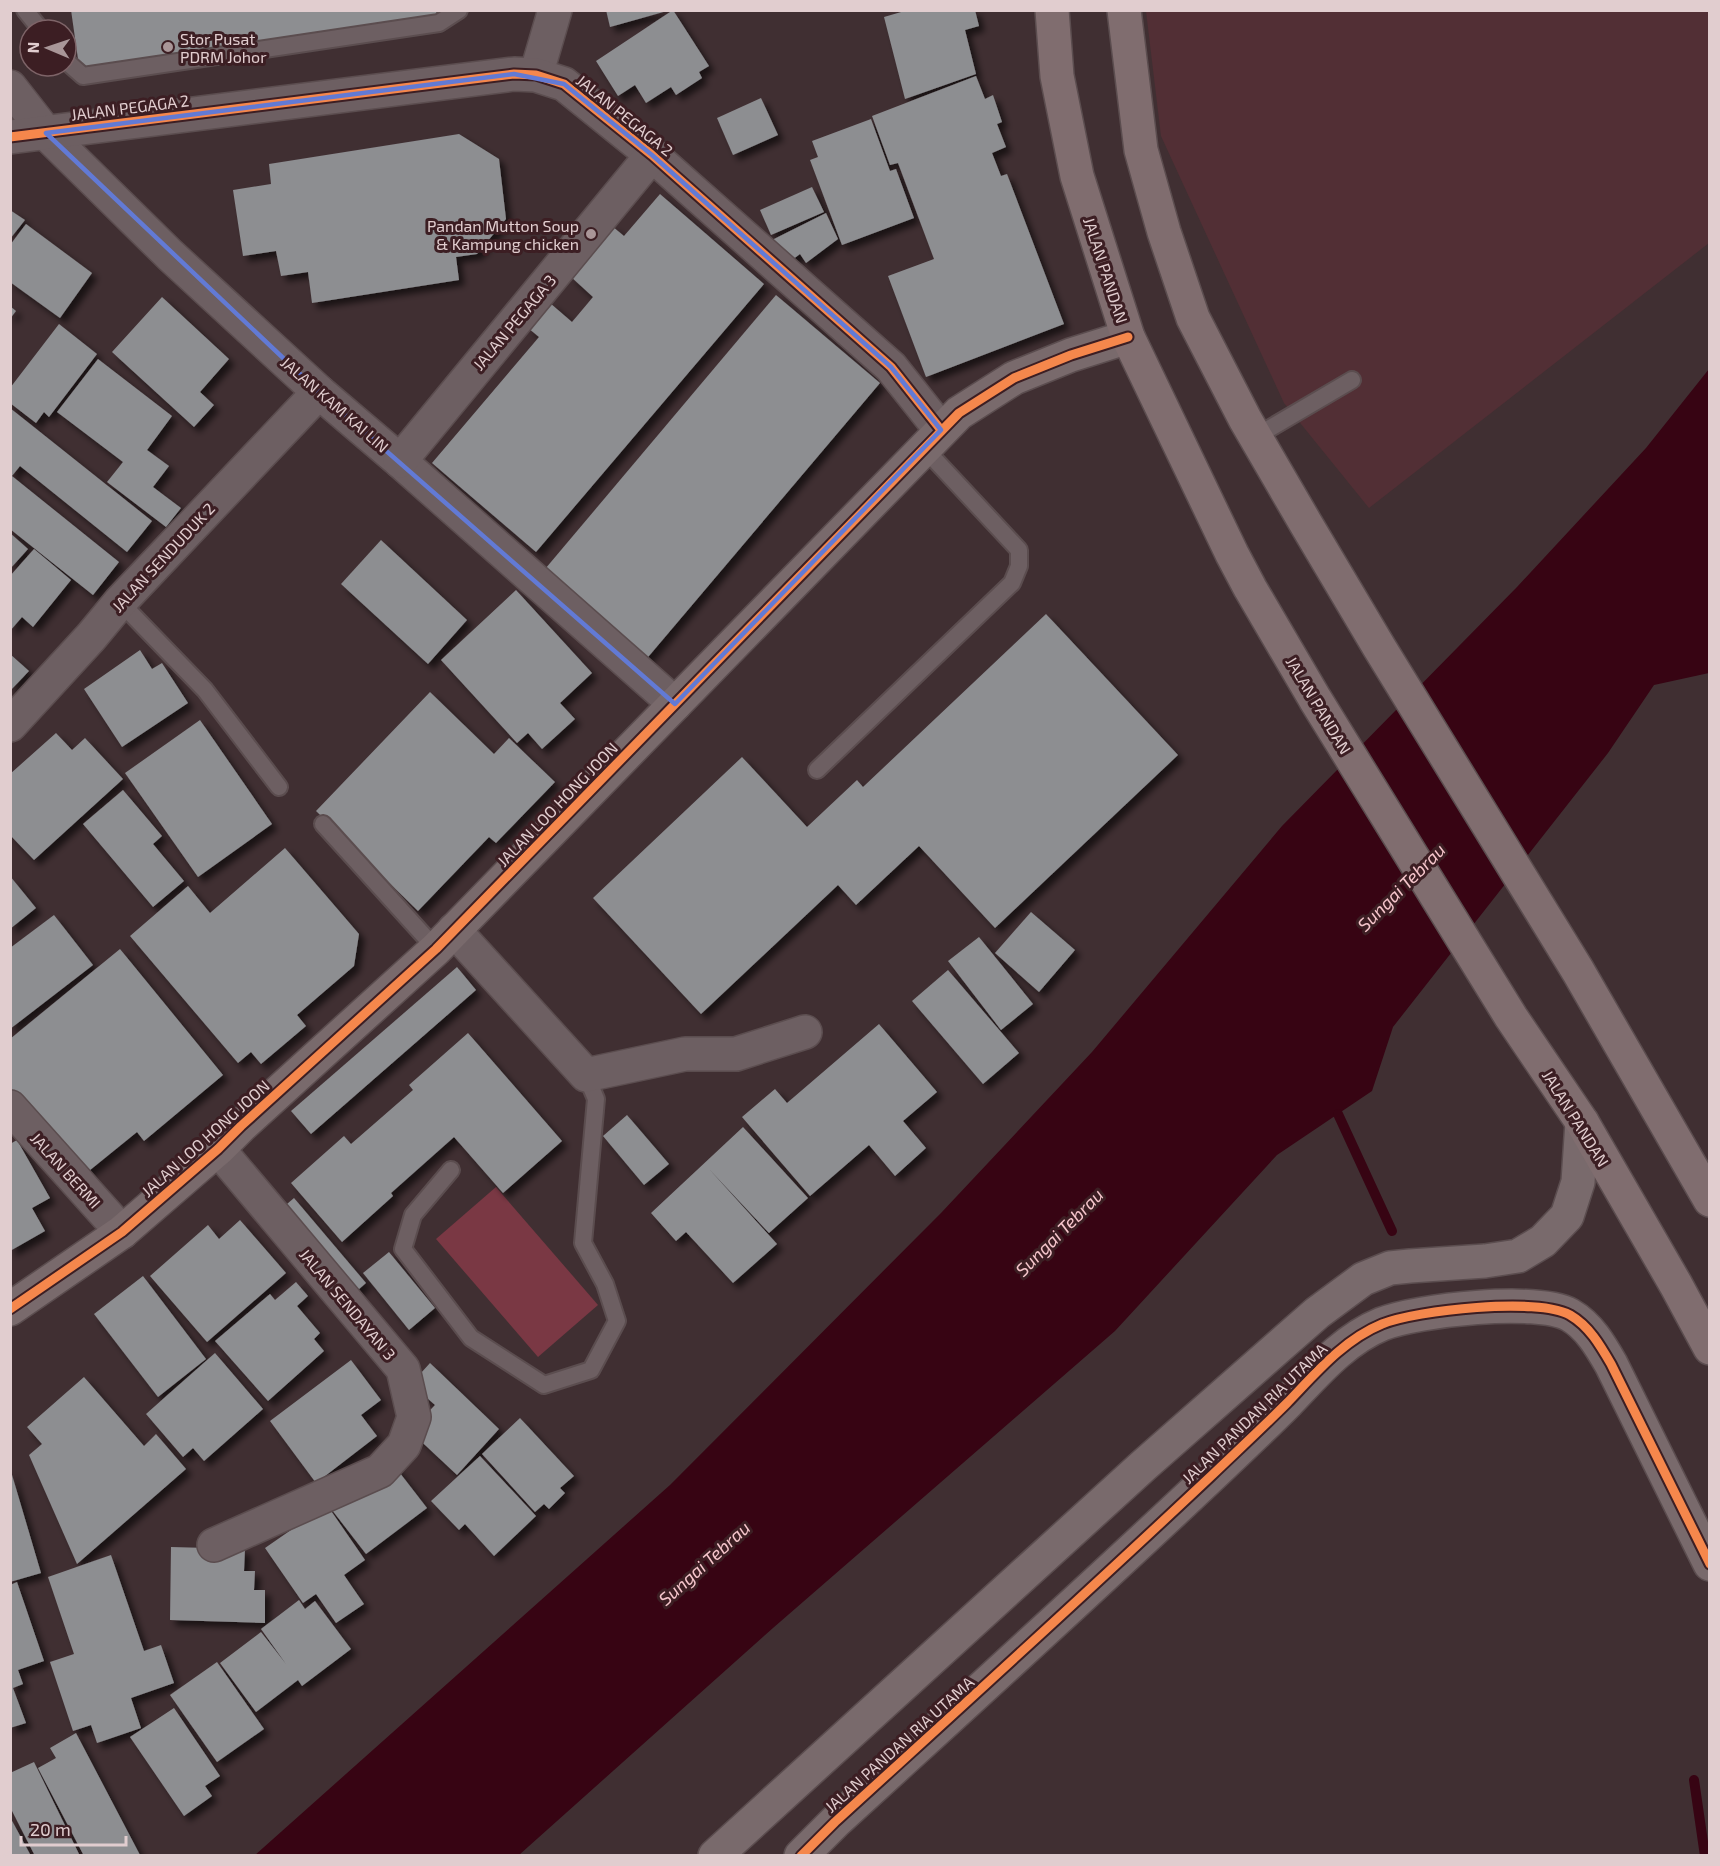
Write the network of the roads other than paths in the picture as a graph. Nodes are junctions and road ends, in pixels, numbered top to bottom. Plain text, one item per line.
1 (459, 10) edge
2 (555, 10) edge
3 (1052, 10) edge
4 (1124, 10) edge
5 (78, 72) edge
6 (536, 75) junction
7 (10, 87) edge
8 (46, 133) junction
9 (10, 137) edge
10 (652, 155) junction
11 (1128, 337) junction
12 (1352, 380) dead end
13 (319, 392) junction
14 (1255, 437) junction
15 (933, 439) junction
16 (400, 461) junction
17 (120, 602) junction
18 (675, 704) junction
19 (10, 725) edge
20 (818, 770) dead end
21 (279, 787) dead end
22 (323, 824) dead end
23 (445, 940) junction
24 (805, 1032) dead end
25 (586, 1075) junction
26 (12, 1113) edge
27 (1582, 1122) junction
28 (218, 1149) junction
29 (451, 1170) dead end
30 (1710, 1200) edge
31 (122, 1232) junction
32 (10, 1309) edge
33 (1710, 1348) edge
34 (1206, 1411) junction
35 (1239, 1449) junction
36 (214, 1545) dead end
37 (1710, 1564) edge
38 (715, 1856) edge
39 (801, 1856) edge

1 - 5 lane
2 - 6 street
3 - 11 highway, JALAN PANDAN
4 - 14 highway
6 - 8 street, JALAN PEGAGA 2
6 - 10 street, JALAN PEGAGA 2
7 - 8 street, JALAN KAM KAI LIN
8 - 9 street, JALAN PEGAGA 2
8 - 13 street, JALAN KAM KAI LIN
10 - 15 street, JALAN PEGAGA 2
10 - 16 street, JALAN PEGAGA 3
11 - 15 street, JALAN LOO HONG JOON
11 - 27 highway, JALAN PANDAN
12 - 14 lane
13 - 16 street, JALAN KAM KAI LIN
13 - 17 street, JALAN SENDUDUK 2
14 - 30 highway
15 - 18 street, JALAN LOO HONG JOON
15 - 20 lane
16 - 18 street, JALAN KAM KAI LIN
17 - 19 street, JALAN SENDUDUK 2
17 - 21 lane
18 - 23 street, JALAN LOO HONG JOON
22 - 23 lane
23 - 25 street
23 - 28 street, JALAN LOO HONG JOON
24 - 25 street
25 - 29 lane
26 - 31 street, JALAN BERMI
27 - 33 highway, JALAN PANDAN
27 - 34 street, JALAN PANDAN RIA UTAMA
28 - 31 street, JALAN LOO HONG JOON
28 - 36 street, JALAN SENDAYAN 3
31 - 32 street, JALAN LOO HONG JOON
34 - 35 street
34 - 38 street, JALAN PANDAN RIA UTAMA
35 - 37 street, JALAN PANDAN RIA UTAMA
35 - 39 street, JALAN PANDAN RIA UTAMA

